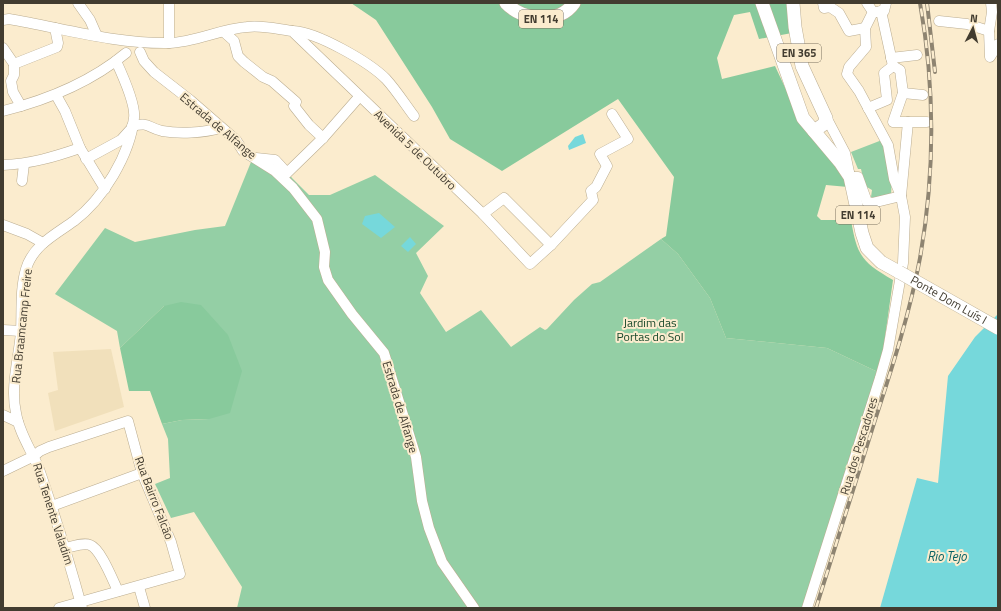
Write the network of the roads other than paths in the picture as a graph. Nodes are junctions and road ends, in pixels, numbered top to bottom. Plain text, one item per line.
1 (78, 3) edge
2 (169, 3) edge
3 (506, 3) edge
4 (574, 3) edge
5 (762, 3) edge
6 (793, 3) edge
7 (823, 3) edge
8 (867, 3) edge
9 (991, 3) edge
10 (880, 9) edge
11 (3, 20) edge
12 (939, 21) dead end
13 (54, 28) junction
14 (865, 28) junction
15 (989, 31) junction
16 (224, 32) junction
17 (296, 34) junction
18 (97, 36) junction
19 (123, 41) junction
20 (170, 43) junction
21 (998, 44) edge
22 (140, 47) junction
23 (3, 48) edge
24 (126, 53) junction
25 (917, 55) dead end
26 (116, 61) junction
27 (892, 62) junction
28 (14, 64) junction
29 (903, 93) junction
30 (56, 95) junction
31 (923, 95) dead end
32 (359, 97) junction
33 (21, 106) junction
34 (868, 108) junction
35 (3, 111) edge
36 (612, 114) dead end
37 (825, 115) junction
38 (414, 116) dead end
39 (908, 122) junction
40 (927, 122) dead end
41 (132, 126) junction
42 (220, 128) junction
43 (814, 132) junction
44 (323, 138) junction
45 (80, 148) junction
46 (254, 158) junction
47 (86, 159) junction
48 (24, 164) junction
49 (3, 165) edge
50 (850, 177) junction
51 (22, 181) dead end
52 (105, 189) junction
53 (901, 196) junction
54 (483, 214) junction
55 (3, 226) edge
56 (43, 243) junction
57 (551, 245) junction
58 (900, 277) junction
59 (998, 328) edge
60 (3, 330) edge
61 (21, 331) junction
62 (3, 416) edge
63 (18, 422) junction
64 (34, 456) junction
65 (3, 471) edge
66 (142, 473) junction
67 (52, 506) junction
68 (65, 548) junction
69 (139, 587) junction
70 (118, 591) junction
71 (81, 605) edge
72 (60, 608) edge
73 (145, 608) edge
74 (474, 608) edge
75 (807, 608) edge

1 - 18 street
2 - 20 street
3 - 4 main road, EN 114
5 - 43 main road, EN 114
6 - 37 main road, EN 365
7 - 14 street
8 - 10 street
9 - 15 street
10 - 14 street
10 - 27 street
11 - 13 street
12 - 15 street
13 - 18 street
13 - 28 street
14 - 34 street
15 - 21 street
16 - 17 street
16 - 20 street
16 - 44 street
17 - 32 street, Avenida 5 de Outubro
17 - 38 street
18 - 19 street
19 - 22 street
19 - 24 street
20 - 22 street
22 - 24 street
22 - 42 street, Estrada de Alfange
23 - 28 street
24 - 26 street
25 - 27 street
26 - 30 street
26 - 41 street, Rua Braamcamp Freire
27 - 29 street
27 - 34 street
28 - 33 street
29 - 31 street
29 - 39 street
30 - 33 street
30 - 45 street
32 - 44 street
32 - 54 street, Avenida 5 de Outubro
33 - 35 street
34 - 53 street
36 - 57 street
37 - 43 main road
37 - 50 street
39 - 40 street
39 - 53 street
41 - 42 street
41 - 47 street
41 - 52 street, Rua Braamcamp Freire
42 - 46 street, Estrada de Alfange
43 - 50 main road, EN 114
44 - 46 street
45 - 47 street
45 - 48 street
46 - 74 street, Estrada de Alfange
47 - 52 street
48 - 49 street
48 - 51 street
50 - 53 street
50 - 58 main road, EN 114
52 - 56 street, Rua Braamcamp Freire
53 - 58 street, Rua dos Pescadores
54 - 57 street
54 - 57 street, Avenida 5 de Outubro
55 - 56 street
56 - 61 street, Rua Braamcamp Freire
58 - 59 main road, Ponte Dom Luís I / EN 114, bridge
58 - 75 street, Rua dos Pescadores
60 - 61 street
61 - 63 street, Rua Braamcamp Freire
62 - 63 street
63 - 64 street, Rua Tenente Valadim
64 - 65 street
64 - 66 street, Rua Bairro Falcão
64 - 67 street, Rua Tenente Valadim
66 - 67 street
66 - 69 street, Rua Bairro Falcão
67 - 68 street, Rua Tenente Valadim
68 - 70 street
68 - 71 street, Rua Tenente Valadim
69 - 70 street
69 - 73 street
70 - 71 street
71 - 72 street

